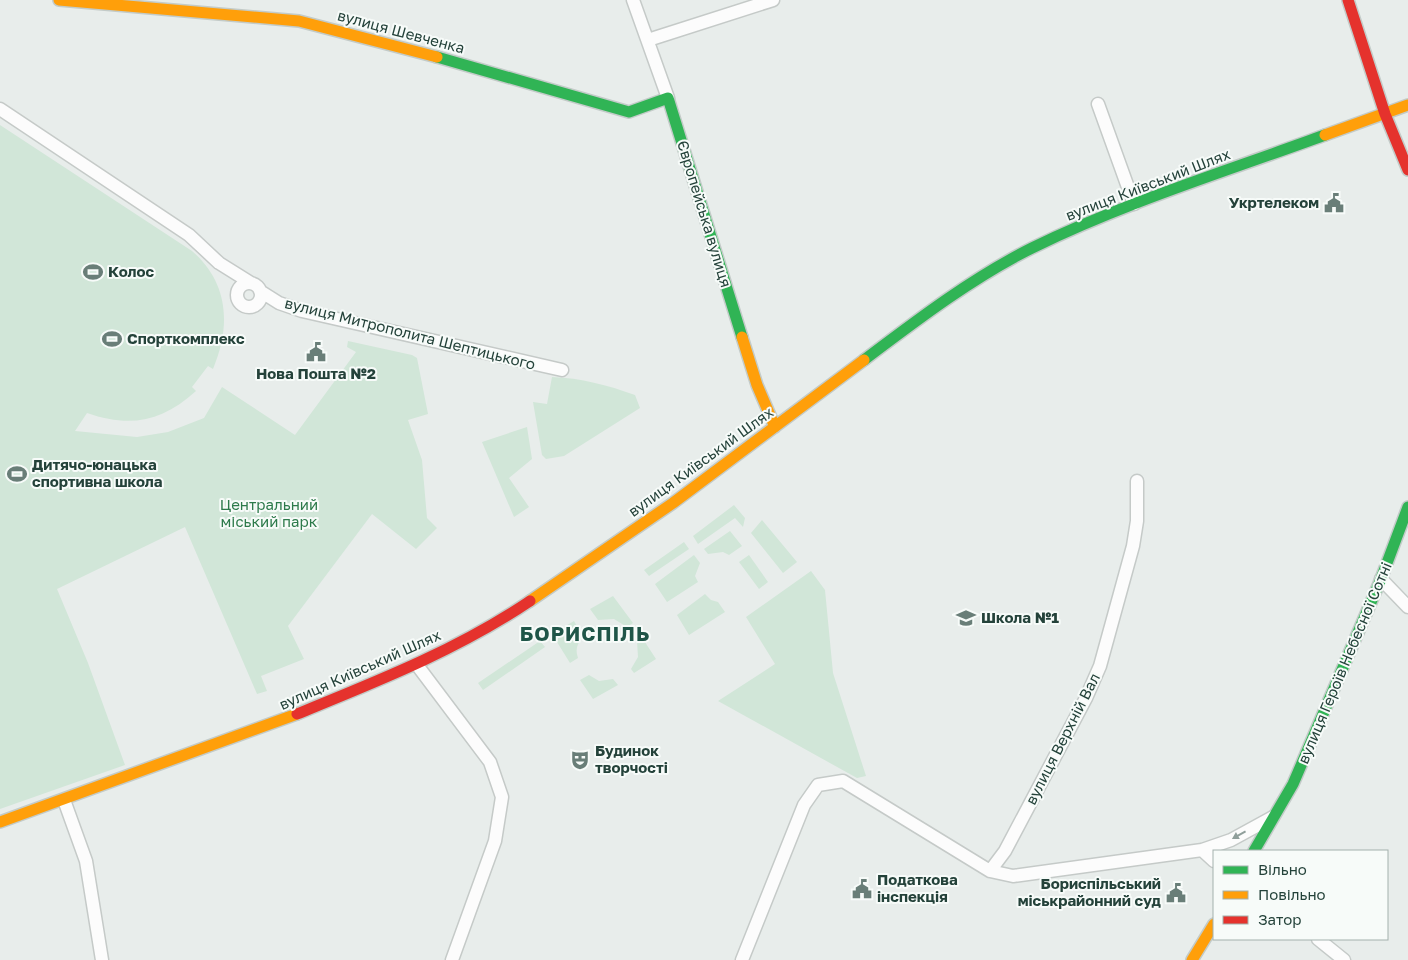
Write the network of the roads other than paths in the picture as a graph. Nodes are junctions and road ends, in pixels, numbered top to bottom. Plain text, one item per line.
1 (60, 0) edge
2 (633, 0) edge
3 (773, 0) edge
4 (1348, 0) edge
5 (648, 40) junction
6 (668, 98) junction
7 (1098, 104) dead end
8 (1408, 106) edge
9 (0, 109) edge
10 (1385, 114) junction
11 (1408, 170) edge
12 (1134, 204) junction
13 (219, 263) junction
14 (256, 292) junction
15 (237, 296) junction
16 (562, 370) dead end
17 (775, 427) junction
18 (1137, 481) dead end
19 (1408, 506) edge
20 (1381, 580) junction
21 (1408, 607) edge
22 (417, 665) junction
23 (64, 800) junction
24 (1275, 816) junction
25 (0, 822) edge
26 (1202, 850) junction
27 (1255, 850) edge
28 (1213, 860) edge
29 (990, 871) junction
30 (1213, 926) edge
31 (1319, 940) edge
32 (102, 960) edge
33 (452, 960) edge
34 (742, 960) edge
35 (1192, 960) edge
36 (1344, 960) edge

1 - 6 main road, вулиця Шевченка
2 - 5 street, Європейська вулиця
3 - 5 street
4 - 10 main road
5 - 6 street, Європейська вулиця
6 - 17 main road, Європейська вулиця
7 - 12 street
8 - 10 main road, вулиця Київський Шлях
9 - 13 street
10 - 11 main road
10 - 12 main road, вулиця Київський Шлях
12 - 17 main road, вулиця Київський Шлях
13 - 14 street
13 - 15 street
14 - 15 street
14 - 15 street
14 - 16 street, вулиця Митрополита Шептицького
17 - 22 main road, вулиця Київський Шлях
18 - 29 street, вулиця Верхній Вал
19 - 20 main road, вулиця Героїв Небесної Сотні
20 - 21 street
20 - 24 main road, вулиця Героїв Небесної Сотні
22 - 23 main road, вулиця Київський Шлях
22 - 33 street
23 - 25 main road, вулиця Київський Шлях
23 - 32 street
24 -> 26 street
24 - 27 main road, вулиця Героїв Небесної Сотні
26 - 28 street
26 - 29 street
29 - 34 street
30 - 35 main road
31 - 36 street

